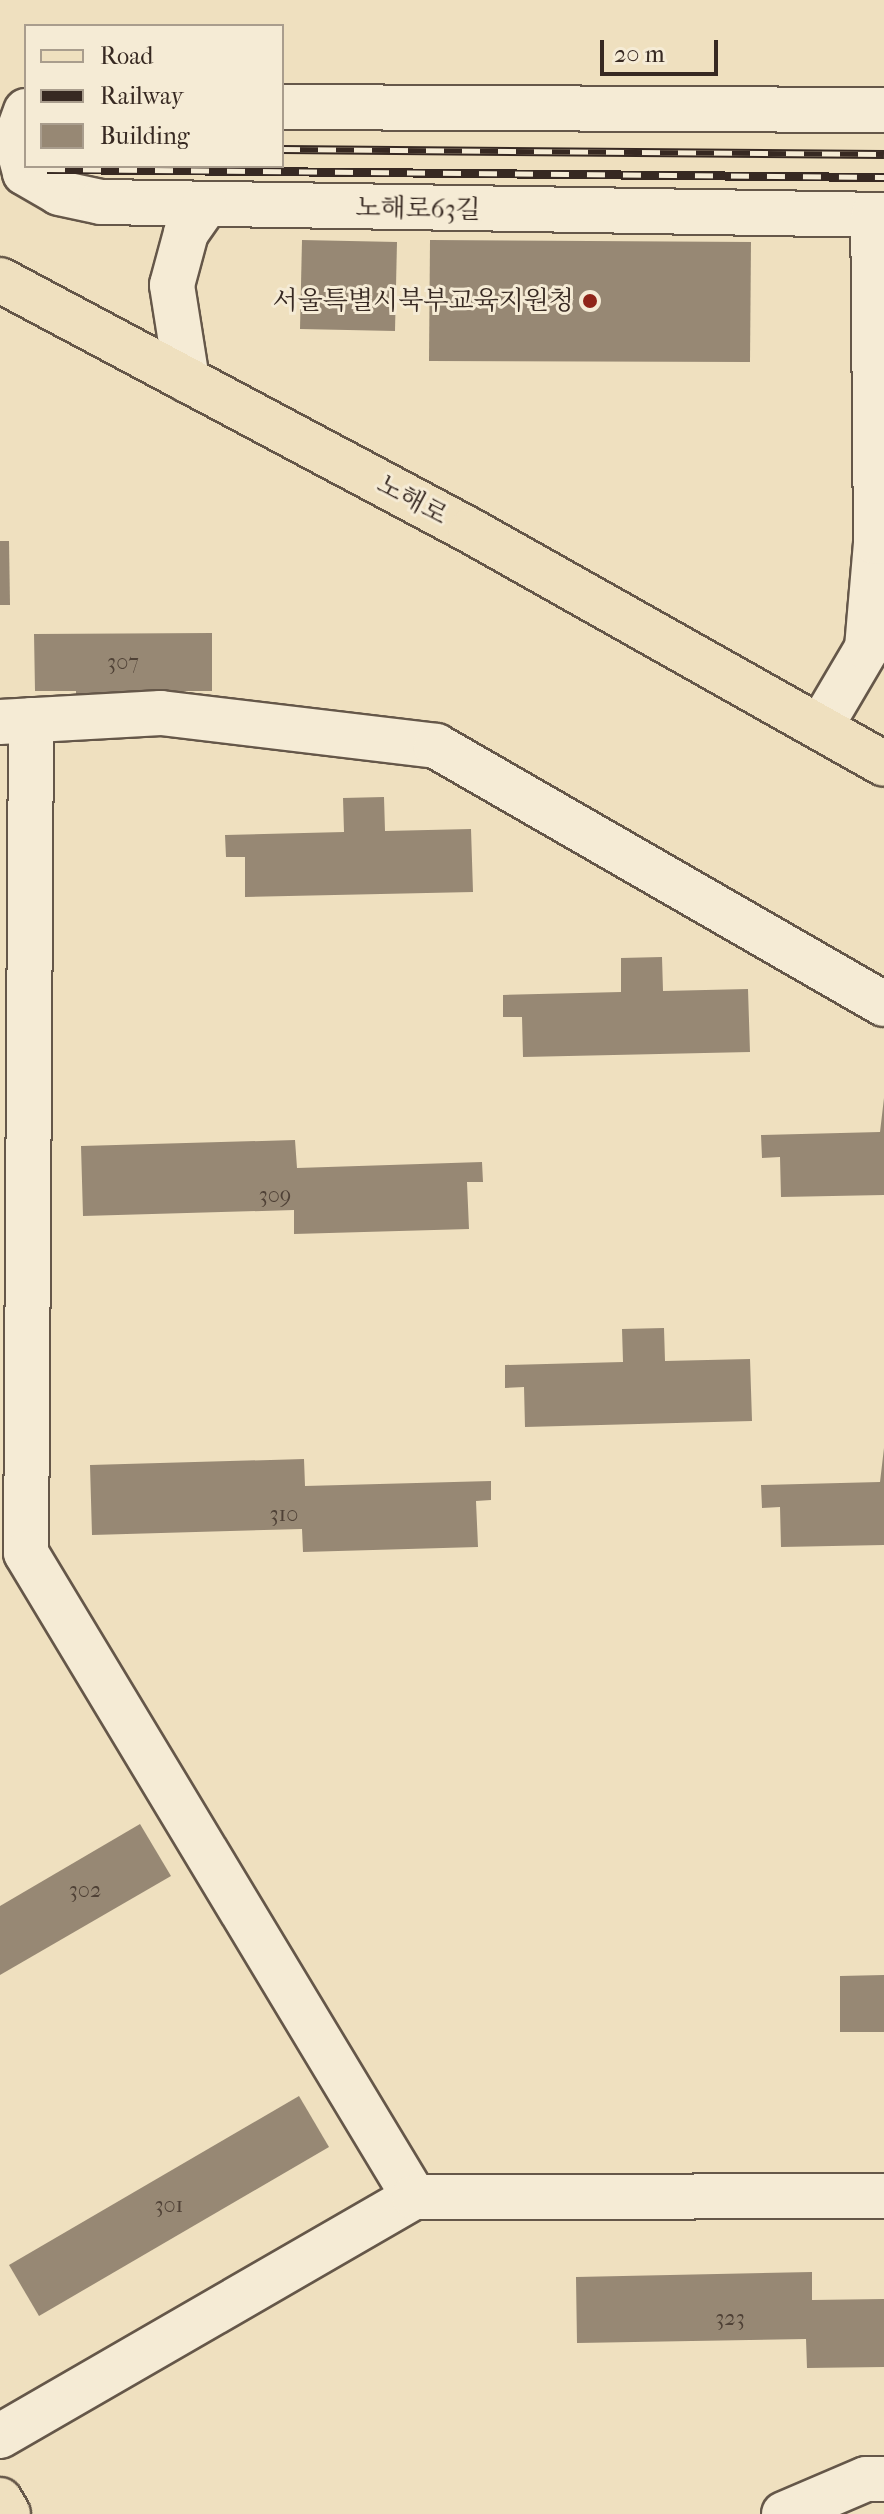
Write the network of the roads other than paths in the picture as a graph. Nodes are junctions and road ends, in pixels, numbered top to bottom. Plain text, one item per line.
1 (24, 103) edge
2 (0, 105) edge
3 (284, 107) edge
4 (884, 110) edge
5 (24, 117) edge
6 (24, 158) edge
7 (28, 168) edge
8 (205, 206) junction
9 (879, 215) edge
10 (0, 280) edge
11 (187, 380) junction
12 (880, 542) edge
13 (16, 721) edge
14 (821, 726) junction
15 (884, 764) edge
16 (884, 1004) edge
17 (884, 2196) edge
18 (414, 2197) junction
19 (0, 2436) edge
20 (884, 2479) edge
21 (0, 2500) edge
22 (8, 2514) edge
23 (784, 2514) edge

1 - 2 street
3 - 4 street
5 - 6 street, 노해로63길
7 - 8 street, 노해로63길
8 - 9 street, 노해로63길
8 - 11 street
9 - 12 street
10 - 11 main road, 노해로
11 - 14 main road, 노해로
12 - 14 street
13 - 16 street
13 - 18 street
14 - 15 main road, 노해로
17 - 18 street
18 - 19 street
20 - 23 street
21 - 22 main road

